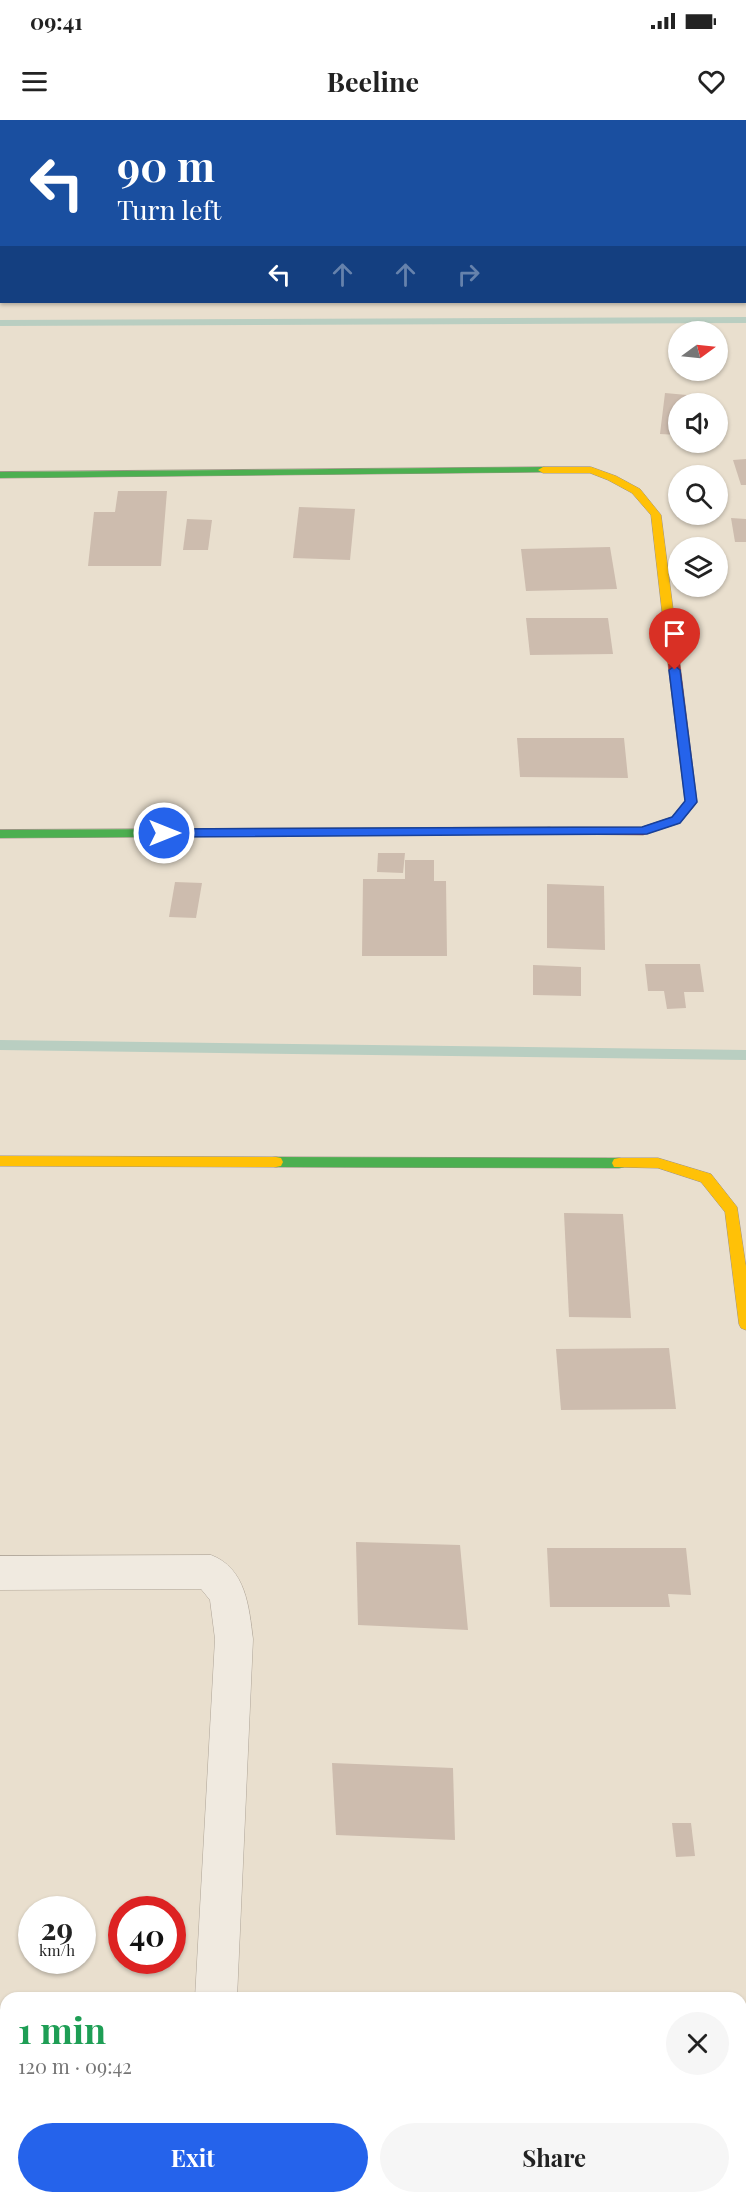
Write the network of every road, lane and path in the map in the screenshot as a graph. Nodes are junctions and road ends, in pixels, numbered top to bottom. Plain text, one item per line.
1 (0, 476) edge
2 (0, 834) edge
3 (0, 1161) edge
4 (746, 1324) edge
5 (0, 1574) edge
6 (216, 1992) edge

1 - 2 street
3 - 4 street
5 - 6 street

